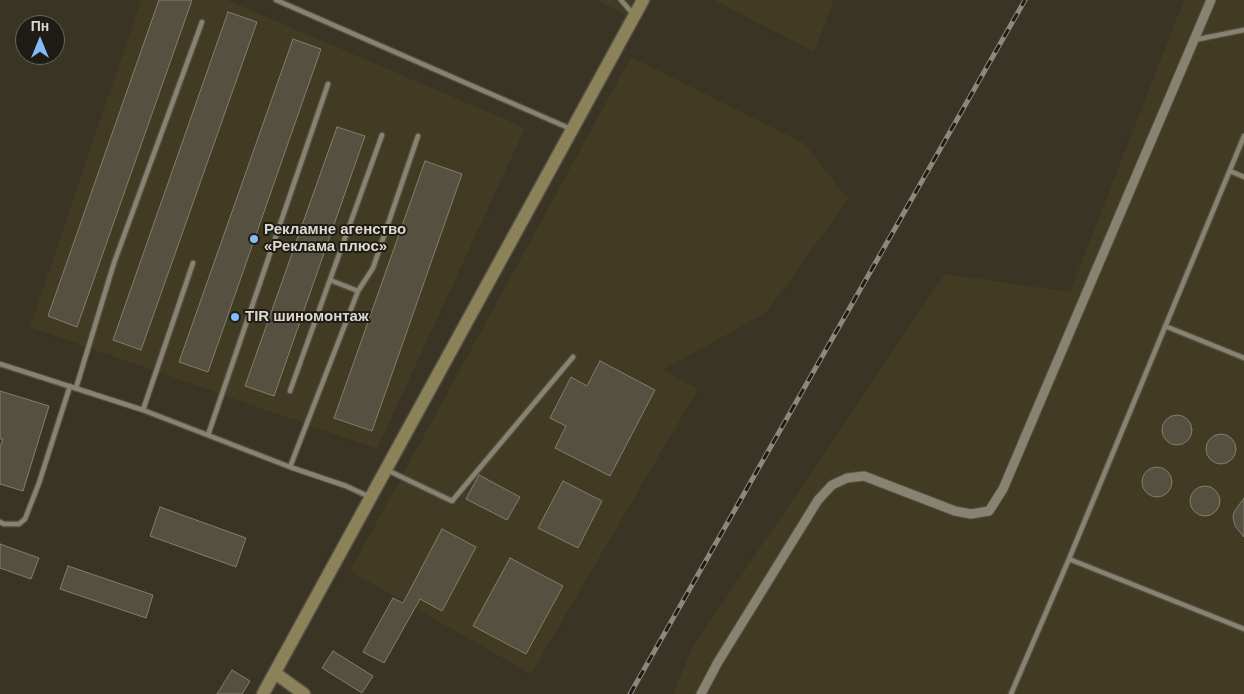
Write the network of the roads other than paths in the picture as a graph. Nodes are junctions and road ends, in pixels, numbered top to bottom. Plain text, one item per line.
1 (276, 0) edge
2 (644, 0) edge
3 (1210, 0) edge
4 (622, 1) edge
5 (634, 16) junction
6 (202, 22) dead end
7 (1244, 30) edge
8 (1194, 40) junction
9 (328, 84) dead end
10 (573, 129) junction
11 (382, 135) dead end
12 (418, 136) dead end
13 (1244, 136) edge
14 (1230, 171) junction
15 (1244, 177) edge
16 (193, 262) dead end
17 (330, 280) junction
18 (358, 290) junction
19 (1165, 326) junction
20 (573, 357) dead end
21 (1244, 358) edge
22 (0, 364) edge
23 (70, 386) junction
24 (76, 388) junction
25 (290, 391) dead end
26 (143, 410) junction
27 (208, 435) junction
28 (290, 467) junction
29 (386, 469) junction
30 (371, 497) junction
31 (0, 522) edge
32 (1069, 559) junction
33 (1244, 629) edge
34 (275, 673) junction
35 (263, 694) edge
36 (304, 694) edge
37 (701, 694) edge
38 (1011, 694) edge

1 - 10 lane
2 - 5 main road
3 - 8 street
4 - 5 lane
5 - 10 main road
6 - 24 lane
7 - 8 lane
8 - 37 street
9 - 27 lane
10 - 29 main road
11 - 17 lane
12 - 18 lane
13 - 14 lane
14 - 15 lane
14 - 19 lane
16 - 26 lane
17 - 18 lane
17 - 25 lane
18 - 28 lane
19 - 21 lane
19 - 32 lane
20 - 29 lane
22 - 23 lane
23 - 24 lane
23 - 31 lane
24 - 26 lane
26 - 27 lane
27 - 28 lane
28 - 30 lane
29 - 30 main road
30 - 34 main road
32 - 33 lane
32 - 38 lane
34 - 35 main road
34 - 36 main road

